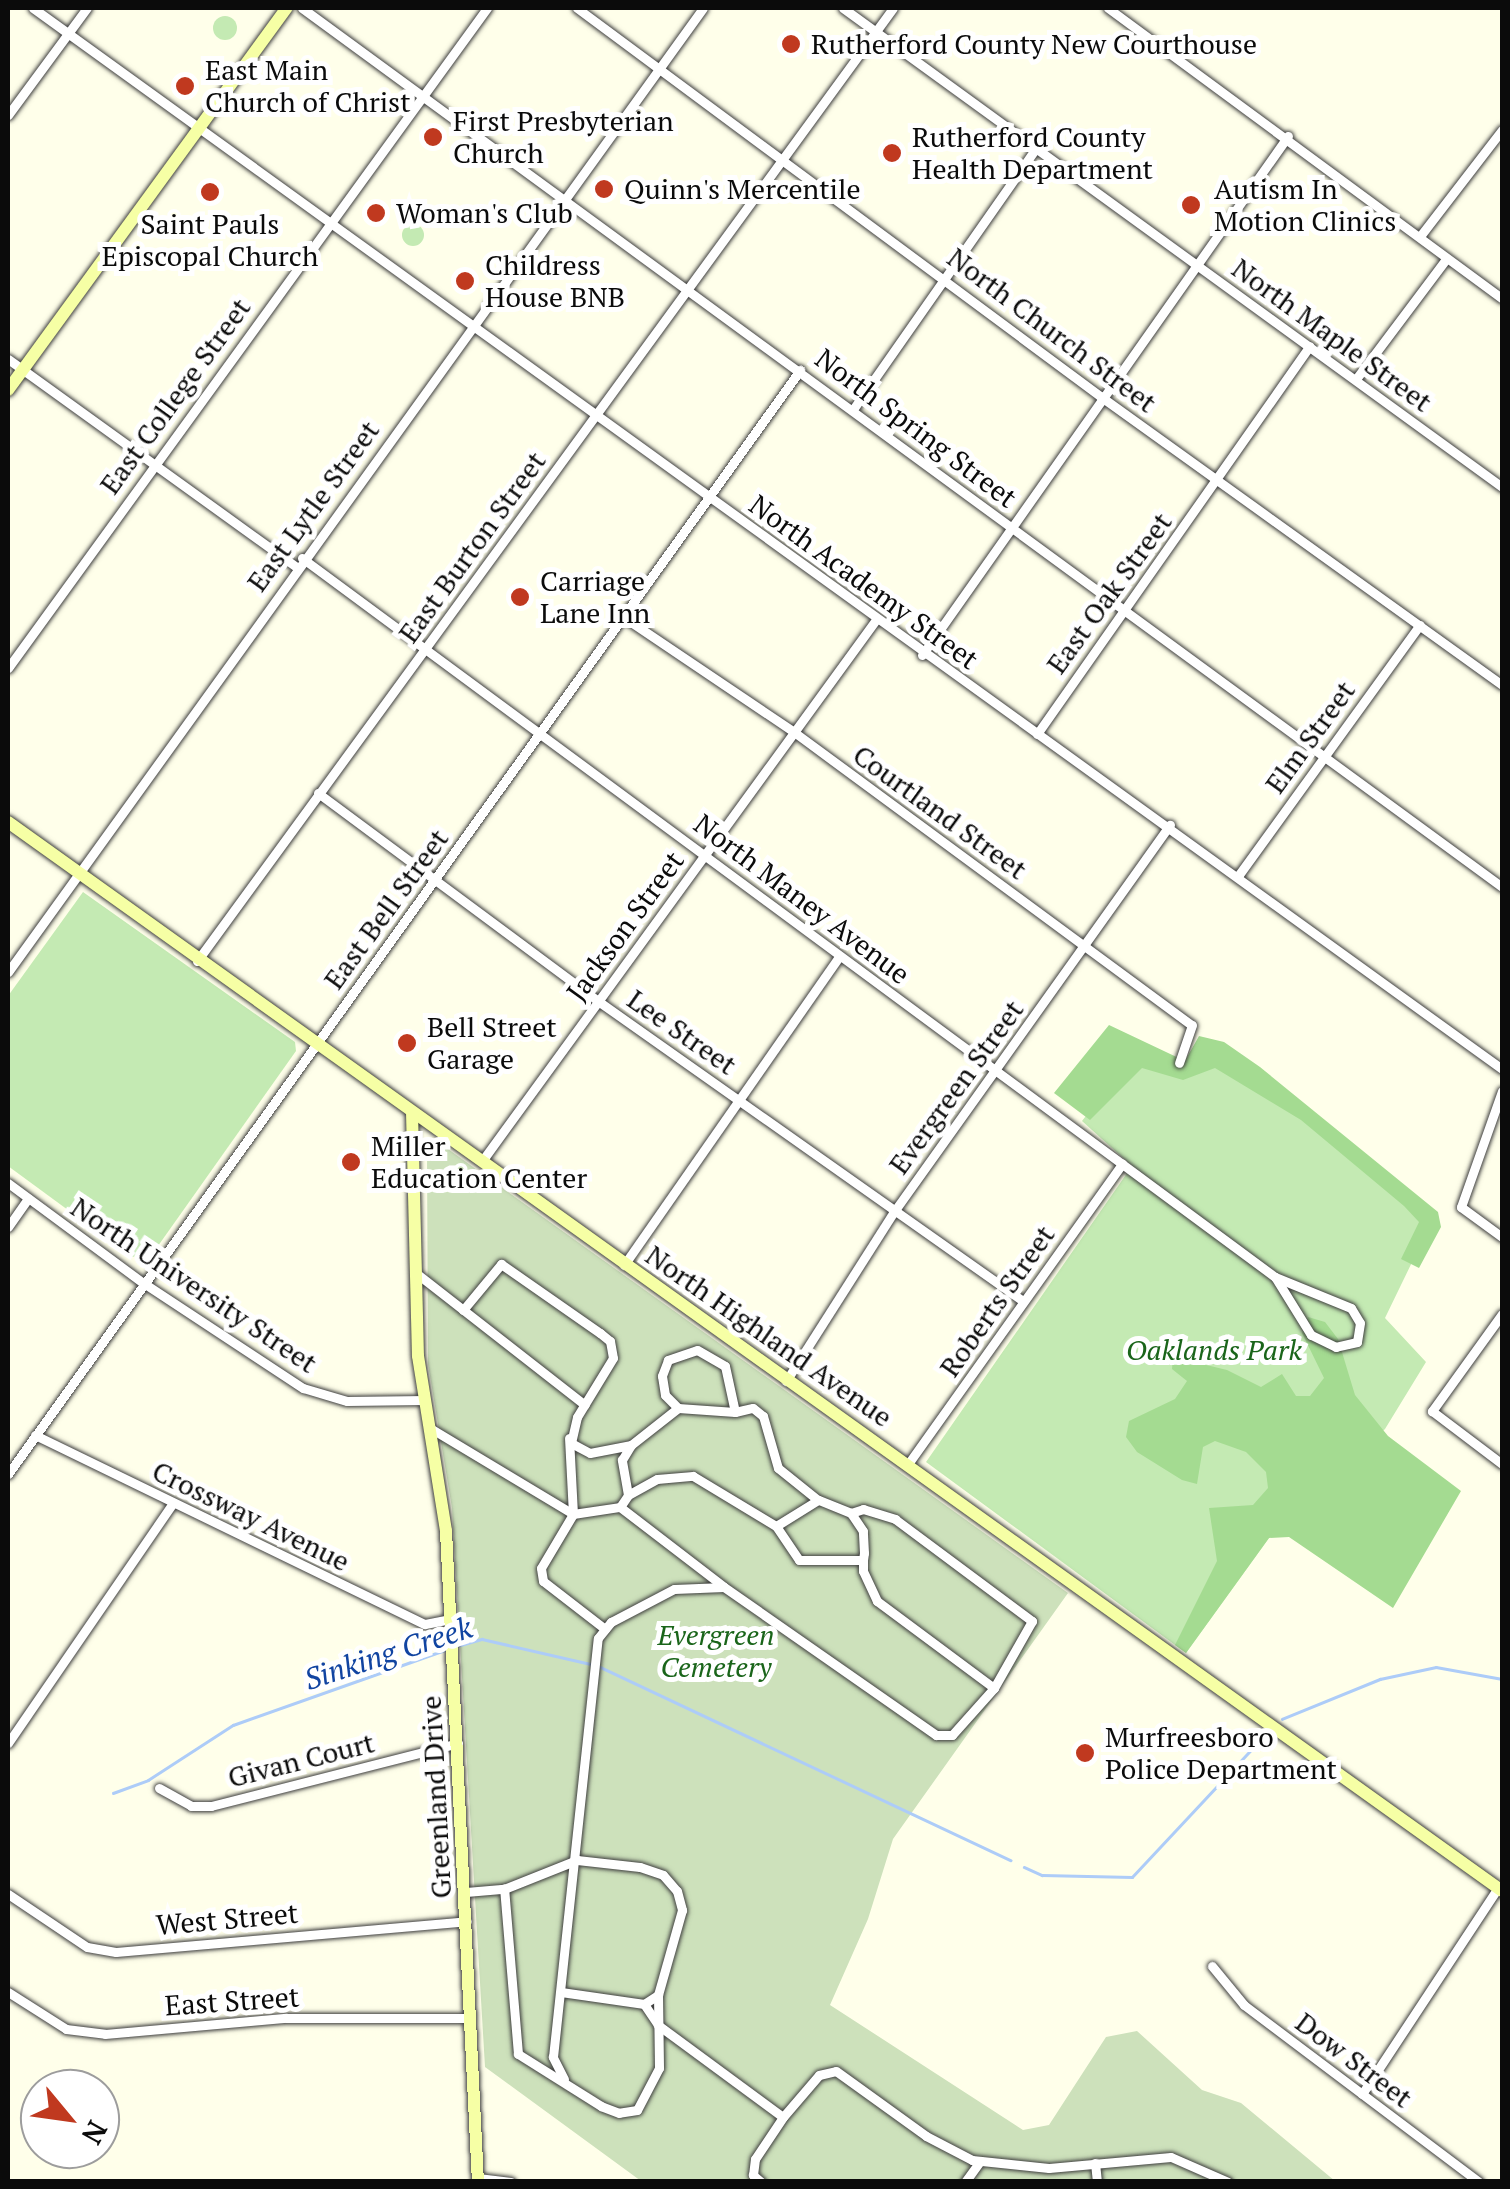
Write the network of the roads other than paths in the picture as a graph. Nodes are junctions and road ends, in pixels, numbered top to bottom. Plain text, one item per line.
1 (33, 8) edge
2 (87, 8) edge
3 (287, 8) edge
4 (302, 8) edge
5 (487, 8) edge
6 (577, 8) edge
7 (703, 8) edge
8 (843, 8) edge
9 (893, 8) edge
10 (1108, 8) edge
11 (876, 32) junction
12 (68, 33) junction
13 (659, 69) junction
14 (421, 94) junction
15 (8, 115) edge
16 (200, 128) junction
17 (1502, 130) edge
18 (1288, 136) junction
19 (1036, 148) junction
20 (782, 159) junction
21 (564, 198) junction
22 (329, 221) junction
23 (1421, 235) junction
24 (1447, 258) junction
25 (1194, 262) junction
26 (945, 278) junction
27 (687, 287) junction
28 (1502, 298) edge
29 (473, 324) junction
30 (1310, 346) junction
31 (8, 359) edge
32 (23, 370) junction
33 (800, 370) junction
34 (1356, 380) junction
35 (8, 390) edge
36 (1100, 396) junction
37 (854, 408) junction
38 (596, 412) junction
39 (154, 464) junction
40 (1219, 479) junction
41 (1502, 487) edge
42 (710, 497) junction
43 (1008, 525) junction
44 (299, 563) junction
45 (1126, 608) junction
46 (626, 618) junction
47 (876, 621) junction
48 (1420, 625) junction
49 (426, 650) junction
50 (922, 655) junction
51 (8, 668) edge
52 (1502, 684) edge
53 (794, 732) junction
54 (1036, 734) junction
55 (539, 737) junction
56 (1322, 756) junction
57 (318, 794) junction
58 (8, 822) edge
59 (1170, 825) junction
60 (706, 855) junction
61 (76, 876) junction
62 (1238, 876) junction
63 (435, 878) junction
64 (1502, 887) edge
65 (1085, 943) junction
66 (838, 957) junction
67 (197, 961) junction
68 (8, 972) edge
69 (598, 1001) junction
70 (314, 1044) junction
71 (1179, 1062) dead end
72 (1502, 1069) edge
73 (998, 1070) junction
74 (1502, 1091) edge
75 (738, 1099) junction
76 (412, 1112) junction
77 (482, 1161) junction
78 (1122, 1164) junction
79 (8, 1182) edge
80 (28, 1198) junction
81 (893, 1213) junction
82 (8, 1227) edge
83 (1502, 1237) edge
84 (624, 1265) junction
85 (416, 1273) junction
86 (1275, 1277) junction
87 (142, 1282) junction
88 (1024, 1301) junction
89 (464, 1310) junction
90 (1502, 1314) edge
91 (786, 1381) junction
92 (425, 1400) junction
93 (585, 1404) junction
94 (678, 1408) junction
95 (735, 1412) junction
96 (430, 1428) junction
97 (36, 1435) junction
98 (570, 1435) junction
99 (631, 1445) junction
100 (612, 1452) junction
101 (1500, 1458) edge
102 (622, 1460) junction
103 (908, 1464) junction
104 (8, 1474) edge
105 (628, 1495) junction
106 (818, 1500) junction
107 (172, 1504) junction
108 (620, 1508) junction
109 (851, 1513) junction
110 (573, 1514) junction
111 (776, 1526) junction
112 (863, 1560) junction
113 (724, 1587) junction
114 (451, 1619) junction
115 (606, 1629) junction
116 (994, 1688) junction
117 (8, 1743) edge
118 (458, 1743) junction
119 (159, 1788) dead end
120 (577, 1860) junction
121 (504, 1889) junction
122 (1500, 1890) edge
123 (466, 1892) junction
124 (8, 1894) edge
125 (468, 1921) junction
126 (1212, 1966) dead end
127 (8, 1992) edge
128 (561, 1992) junction
129 (658, 1994) junction
130 (644, 2004) junction
131 (471, 2018) junction
132 (658, 2025) junction
133 (553, 2056) junction
134 (532, 2063) junction
135 (564, 2079) junction
136 (1362, 2094) junction
137 (783, 2117) junction
138 (980, 2162) junction
139 (1095, 2163) junction
140 (1017, 2168) junction
141 (1212, 2177) edge
142 (478, 2180) edge
143 (511, 2182) edge
144 (761, 2182) edge
145 (965, 2182) edge
146 (1015, 2182) edge
147 (1097, 2182) edge
148 (1228, 2182) edge
149 (1478, 2182) edge

1 - 12 street, North Academy Street
2 - 12 street
3 - 16 street
4 - 14 street, North Spring Street
5 - 14 street, East College Street
6 - 13 street, North Church Street
7 - 13 street, East Lytle Street
8 - 11 street, North Maple Street
9 - 11 street, East Burton Street
10 - 18 street
11 - 19 street, North Maple Street
11 - 20 street, East Burton Street
12 - 15 street
12 - 16 street, North Academy Street
13 - 20 street, North Church Street
13 - 21 street, East Lytle Street
14 - 21 street, North Spring Street
14 - 22 street, East College Street
16 - 22 street, North Academy Street
16 - 32 street
17 - 23 street
18 - 23 street
18 - 25 street
19 - 25 street, North Maple Street
19 - 26 street
20 - 26 street, North Church Street
20 - 27 street, East Burton Street
21 - 27 street, North Spring Street
21 - 29 street, East Lytle Street
22 - 29 street, North Academy Street
22 - 39 street, East College Street
23 - 24 street
24 - 28 street
24 - 34 street
25 - 30 street, North Maple Street
25 - 36 street
26 - 36 street, North Church Street
26 - 37 street
27 - 33 street, North Spring Street
27 - 38 street, East Burton Street
29 - 38 street, North Academy Street
29 - 44 street, East Lytle Street
30 - 34 street, North Maple Street
30 - 40 street, East Oak Street
31 - 32 street, North Maney Avenue
32 - 35 street
32 - 39 street, North Maney Avenue
33 - 37 street, North Spring Street
33 - 42 street, East Bell Street
34 - 41 street, North Maple Street
36 - 40 street, North Church Street
36 - 43 street
37 - 43 street, North Spring Street
38 - 42 street, North Academy Street
38 - 49 street, East Burton Street
39 - 44 street, North Maney Avenue
39 - 51 street, East College Street
40 - 45 street, East Oak Street
40 - 48 street, North Church Street
42 - 46 street, East Bell Street
42 - 47 street, North Academy Street
43 - 45 street, North Spring Street
43 - 50 street
44 - 49 street, North Maney Avenue
44 - 61 street, East Lytle Street
45 - 54 street, East Oak Street
45 - 56 street, North Spring Street
46 - 53 street, Courtland Street
46 - 55 street, East Bell Street
47 - 50 street, North Academy Street
47 - 53 street, Jackson Street
48 - 52 street, North Church Street
48 - 56 street, Elm Street
49 - 55 street, North Maney Avenue
49 - 57 street, East Burton Street
50 - 54 street, North Academy Street
53 - 60 street, Jackson Street
53 - 65 street, Courtland Street
54 - 59 street, North Academy Street
55 - 60 street, North Maney Avenue
55 - 63 street, East Bell Street
56 - 62 street, Elm Street
56 - 64 street, North Spring Street
57 - 63 street, Lee Street
57 - 67 street, East Burton Street
58 - 61 street, North Highland Avenue
59 - 62 street, North Academy Street
59 - 65 street, Evergreen Street
60 - 66 street, North Maney Avenue
60 - 69 street, Jackson Street
61 - 67 street, North Highland Avenue
61 - 68 street, East Lytle Street
62 - 72 street, North Academy Street
63 - 69 street, Lee Street
63 - 70 street, East Bell Street
65 - 71 street, Courtland Street
65 - 73 street, Evergreen Street
66 - 73 street, North Maney Avenue
66 - 75 street
67 - 70 street, North Highland Avenue
69 - 75 street, Lee Street
69 - 77 street, Jackson Street
70 - 76 street, North Highland Avenue
70 - 87 street, East Bell Street
73 - 78 street, North Maney Avenue
73 - 81 street, Evergreen Street
74 - 83 street
75 - 81 street, Lee Street
75 - 84 street
76 - 77 street, North Highland Avenue
76 - 85 street, Greenland Drive
77 - 84 street, North Highland Avenue
78 - 86 street, North Maney Avenue
78 - 88 street, Roberts Street
79 - 80 street, North University Street
80 - 82 street
80 - 87 street, North University Street
81 - 88 street, Lee Street
81 - 91 street, Evergreen Street
84 - 91 street, North Highland Avenue
85 - 89 street
85 - 92 street, Greenland Drive
86 - 86 street
87 - 92 street, North University Street
87 - 97 street, East Bell Street
88 - 103 street, Roberts Street
89 - 93 street
89 - 93 street
90 - 101 street
91 - 103 street, North Highland Avenue
92 - 96 street, Greenland Drive
93 - 98 street
94 - 95 street
94 - 95 street
94 - 99 street
95 - 106 street
96 - 110 street
96 - 114 street, Greenland Drive
97 - 104 street, East Bell Street
97 - 107 street, Crossway Avenue
98 - 100 street
98 - 110 street
99 - 100 street
99 - 102 street
100 - 102 street
102 - 105 street
103 - 122 street, North Highland Avenue
105 - 108 street
105 - 111 street
106 - 109 street
106 - 111 street
107 - 114 street, Crossway Avenue
107 - 117 street
108 - 110 street
108 - 113 street
109 - 112 street
109 - 116 street
110 - 115 street
111 - 112 street
112 - 116 street
113 - 115 street
113 - 116 street
114 - 118 street, Greenland Drive
115 - 120 street
118 - 119 street, Givan Court
118 - 123 street, Greenland Drive
120 - 121 street
120 - 128 street
120 - 129 street
121 - 123 street
121 - 134 street
122 - 136 street
123 - 125 street, Greenland Drive
124 - 125 street, West Street
125 - 131 street, Greenland Drive
126 - 136 street, Dow Street
127 - 131 street, East Street
128 - 130 street
128 - 133 street
129 - 130 street
129 - 132 street
130 - 132 street
131 - 142 street, Greenland Drive
132 - 135 street
132 - 137 street
133 - 134 street
133 - 135 street
134 - 135 street
136 - 149 street, Dow Street
137 - 138 street
137 - 144 street
138 - 140 street
138 - 145 street
139 - 140 street
139 - 141 street
139 - 147 street
140 - 146 street
141 - 148 street
142 - 143 street

